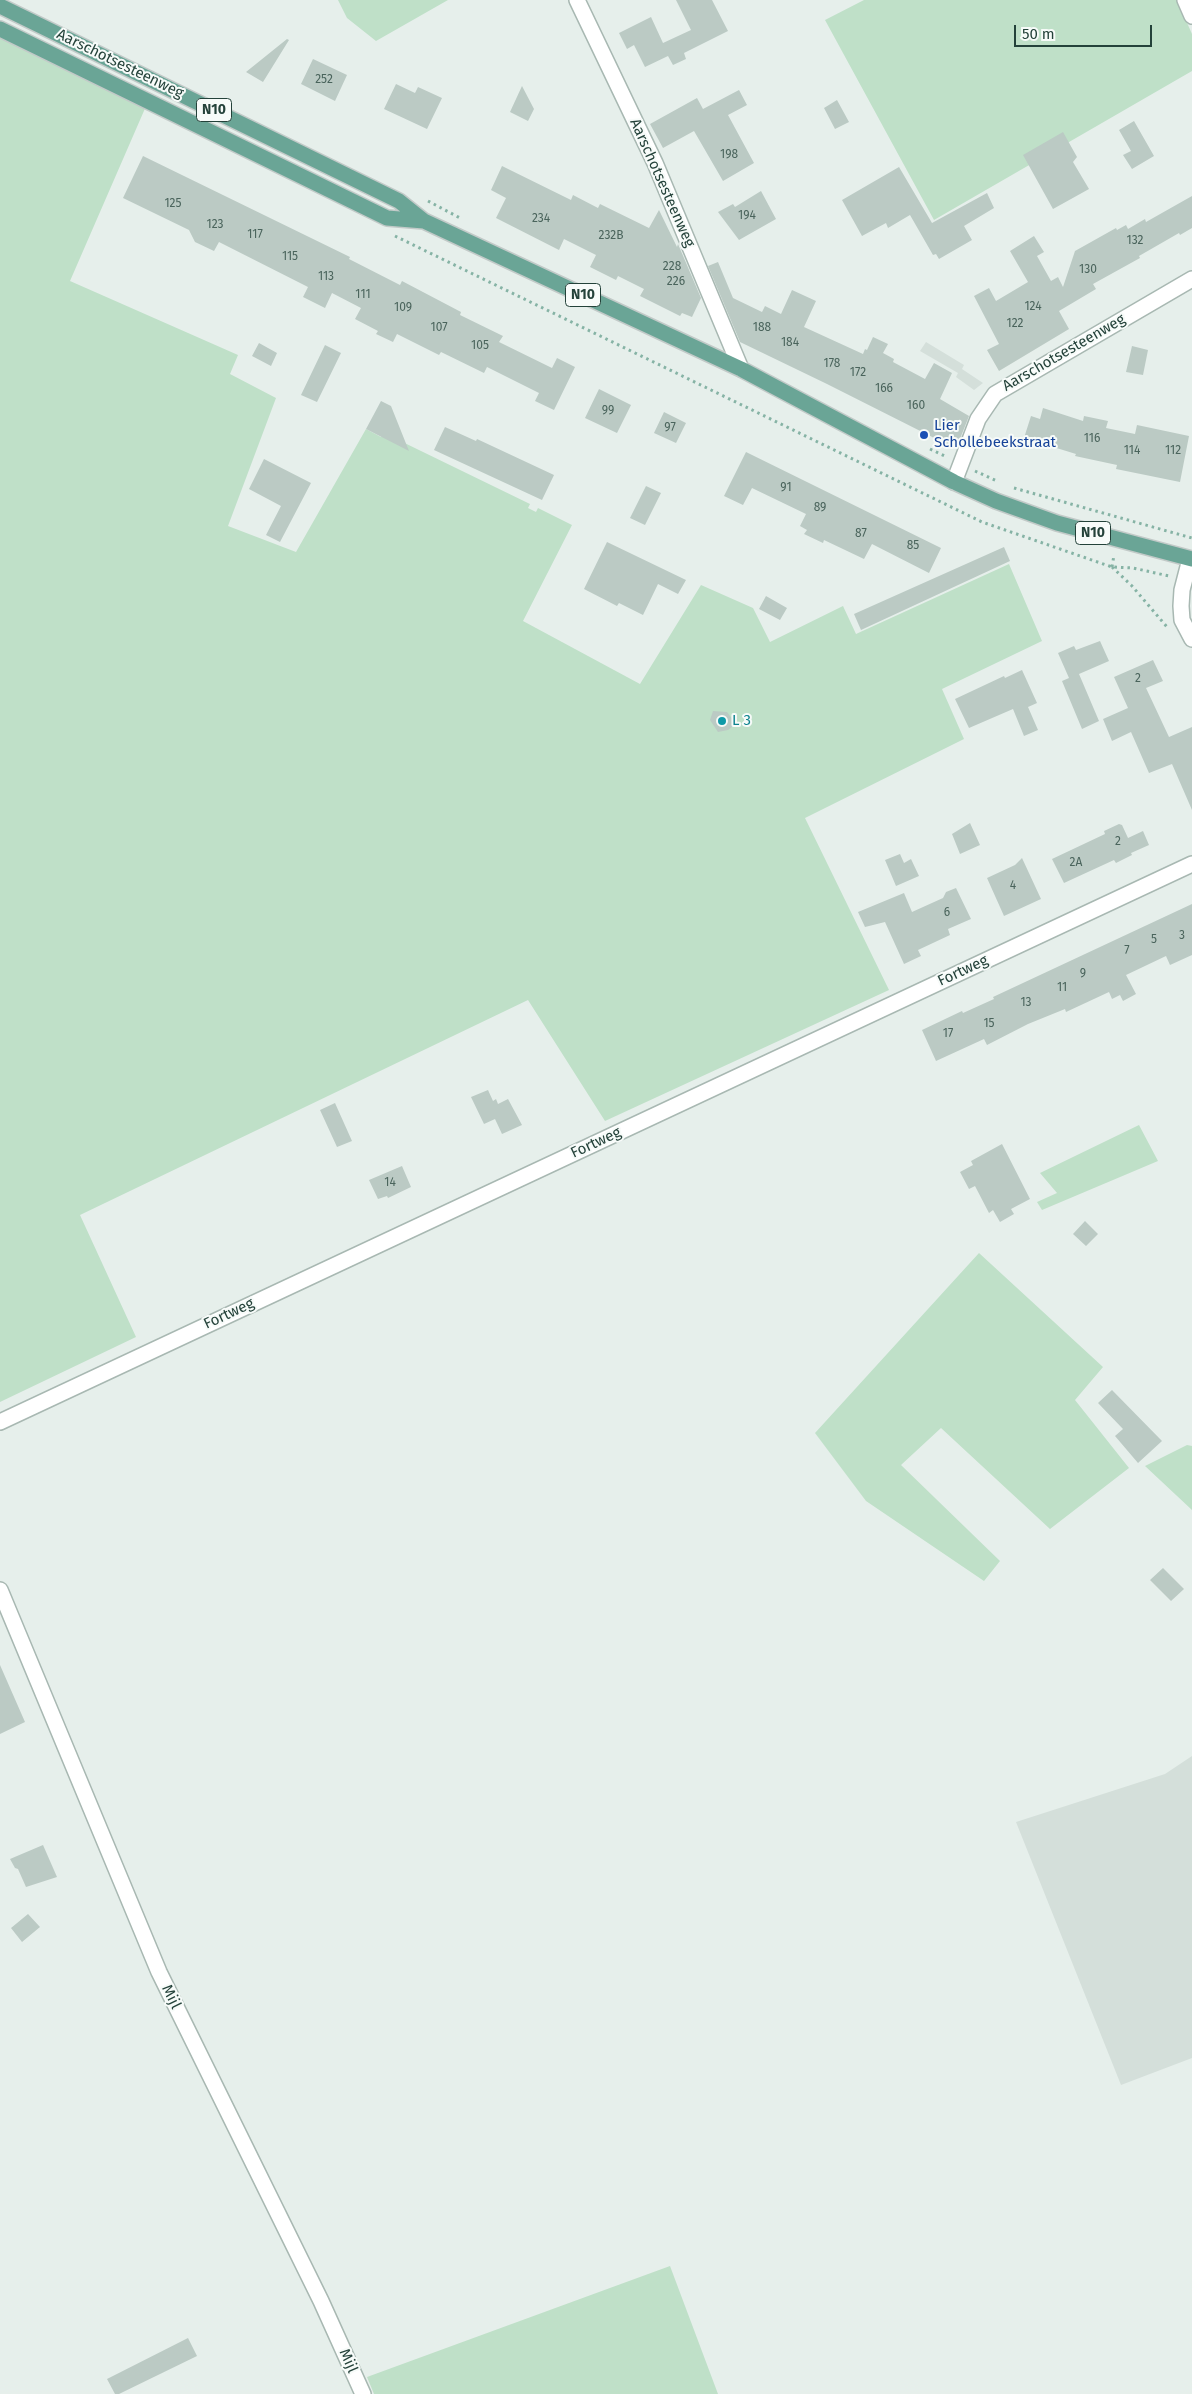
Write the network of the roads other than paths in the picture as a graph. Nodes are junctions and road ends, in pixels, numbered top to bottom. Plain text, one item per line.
1 (576, 0) edge
2 (1185, 0) edge
3 (0, 6) edge
4 (1192, 16) edge
5 (0, 29) edge
6 (424, 221) junction
7 (1192, 279) edge
8 (741, 369) junction
9 (954, 482) junction
10 (1191, 559) edge
11 (1192, 639) edge
12 (1192, 864) edge
13 (0, 1422) edge
14 (0, 1590) edge
15 (363, 2394) edge

1 - 8 street, Aarschotsesteenweg
2 - 4 street
3 - 6 main road, Aarschotsesteenweg / N10
5 - 6 main road, Aarschotsesteenweg / N10
6 - 8 main road, Aarschotsesteenweg / N10
7 - 9 street, Aarschotsesteenweg
8 - 9 main road, Aarschotsesteenweg / N10
9 - 10 main road, Aarschotsesteenweg / N10
10 - 11 street
12 - 13 street, Fortweg
14 - 15 street, Mijl

